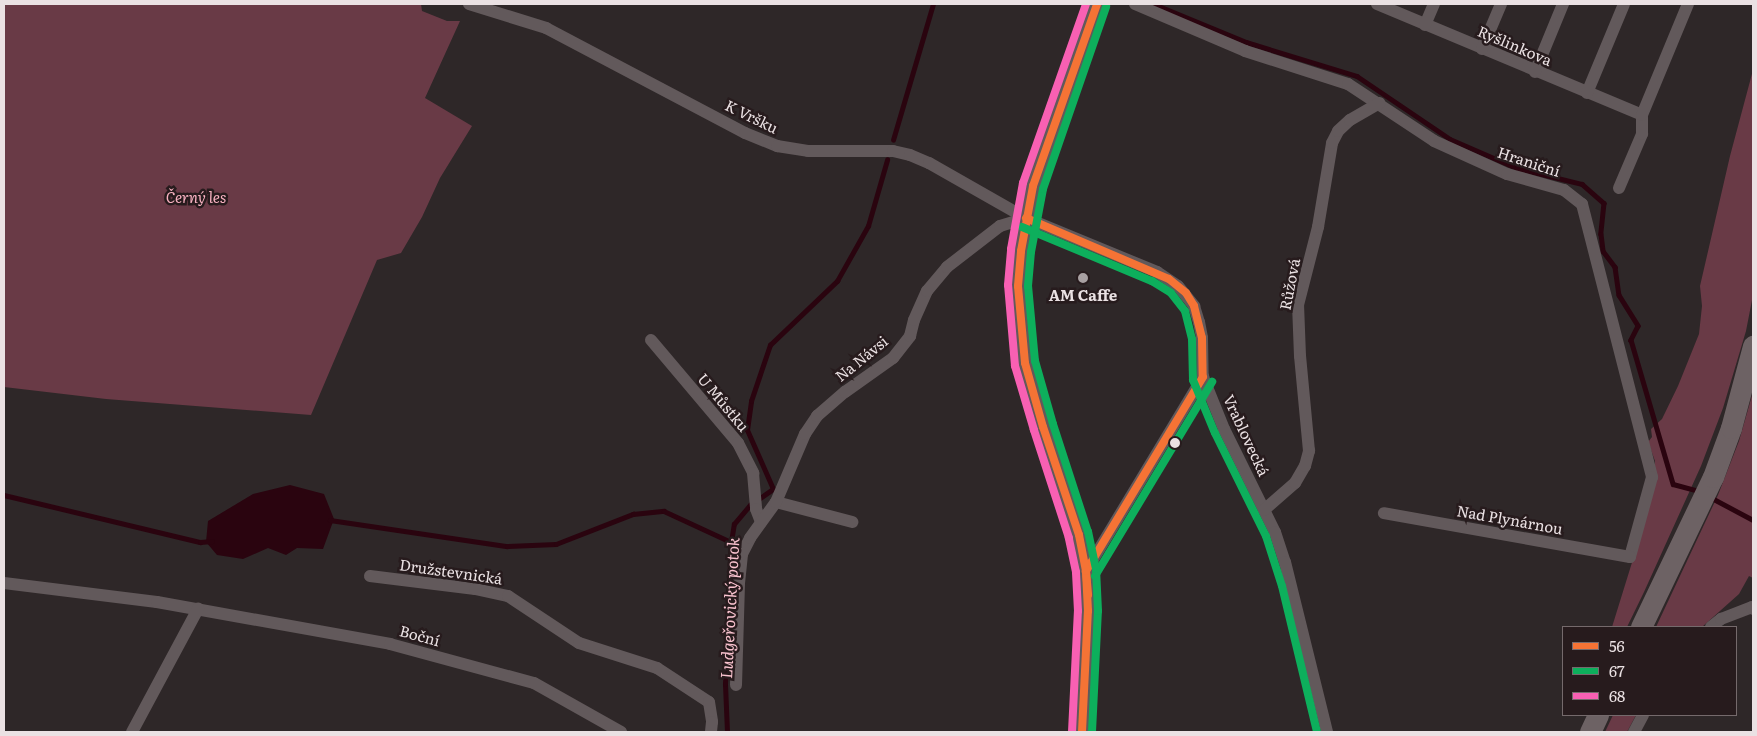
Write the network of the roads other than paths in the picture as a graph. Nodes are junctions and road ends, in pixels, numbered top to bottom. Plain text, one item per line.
1 (470, 4) edge
2 (1097, 4) edge
3 (1135, 4) edge
4 (1377, 4) edge
5 (1434, 4) edge
6 (1500, 4) edge
7 (1563, 4) edge
8 (1624, 4) edge
9 (1688, 4) edge
10 (1425, 25) junction
11 (1482, 49) junction
12 (1534, 72) junction
13 (1587, 93) junction
14 (1380, 103) junction
15 (1642, 115) junction
16 (1619, 188) dead end
17 (1026, 218) junction
18 (651, 340) dead end
19 (1753, 346) edge
20 (1203, 377) junction
21 (776, 502) junction
22 (1264, 510) junction
23 (1384, 513) dead end
24 (761, 522) junction
25 (852, 522) dead end
26 (1630, 557) joint
27 (1086, 571) junction
28 (370, 576) dead end
29 (4, 583) edge
30 (1753, 609) edge
31 (198, 610) junction
32 (1641, 626) edge
33 (1713, 626) edge
34 (736, 685) dead end
35 (1598, 716) edge
36 (1642, 716) edge
37 (132, 732) edge
38 (621, 732) edge
39 (711, 732) edge
40 (1082, 732) edge
41 (1327, 732) edge
42 (1590, 732) edge
43 (1634, 732) edge

1 - 17 street, K Vršku
2 - 17 street
3 - 14 street, Hraniční
4 - 10 street, Ryšlinkova
5 - 10 street
6 - 11 street
7 - 12 street
8 - 13 street
9 - 15 street
10 - 11 street, Ryšlinkova
11 - 12 street, Ryšlinkova
12 - 13 street, Ryšlinkova
13 - 15 street, Ryšlinkova
14 - 22 street, Růžová
14 - 26 street, Hraniční
15 - 16 street
17 - 20 street, Vrablovecká
17 - 21 street, Na Návsi
17 - 27 street
18 - 24 street, U Můstku
19 - 32 main road
20 - 22 street, Vrablovecká
20 - 27 street
21 - 24 street, Na Návsi
21 - 25 street
22 - 41 street, Vrablovecká
23 - 26 street, Nad Plynárnou
24 - 34 street, Na Návsi
27 - 40 street
28 - 39 street, Družstevnická
29 - 31 street, Boční
30 - 33 street
31 - 37 street
31 - 38 street, Boční
35 - 42 main road
36 - 43 street

